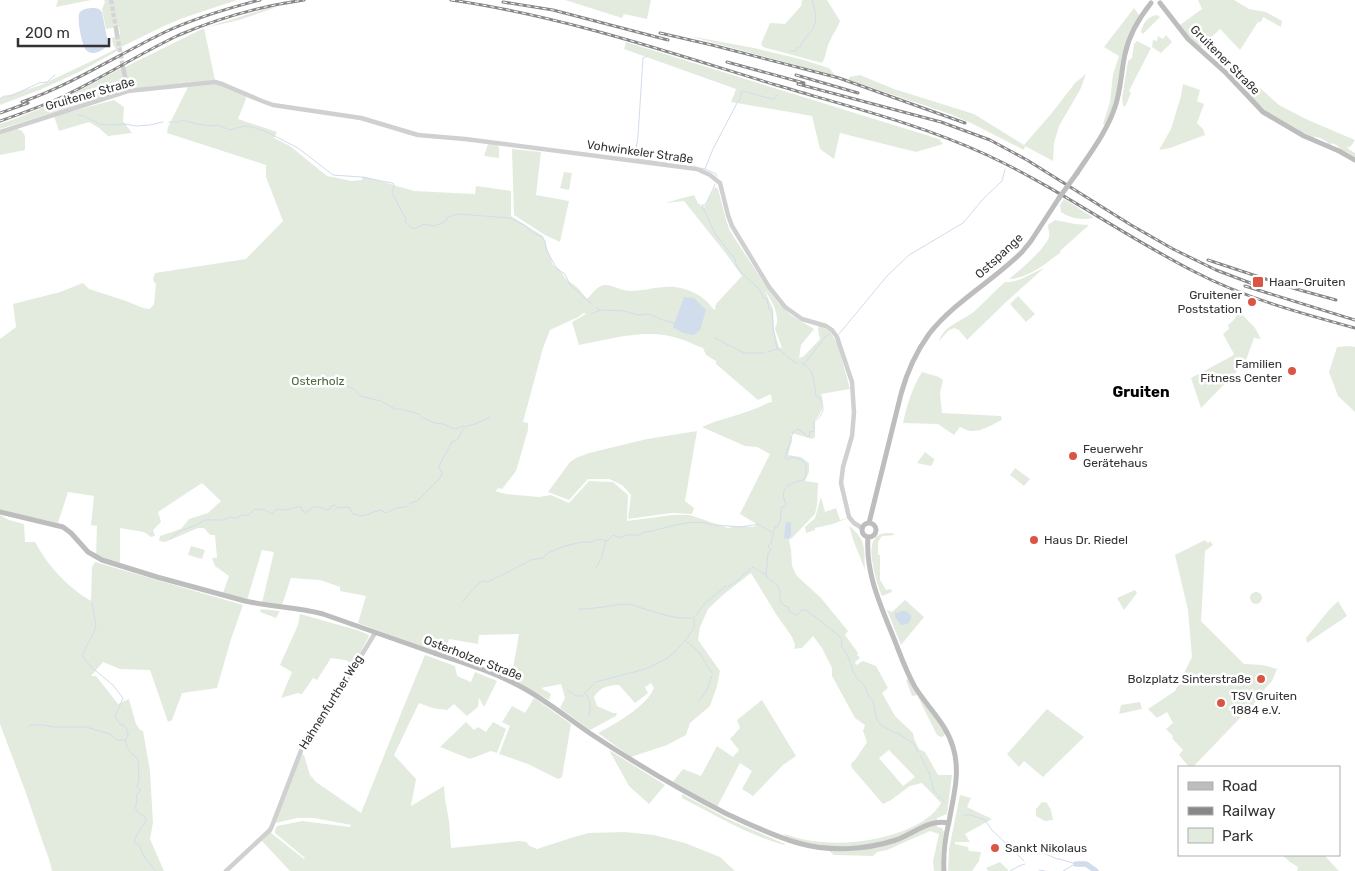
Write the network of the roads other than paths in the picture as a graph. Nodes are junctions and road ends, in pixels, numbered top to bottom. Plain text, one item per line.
1 (1160, 1) edge
2 (1150, 2) edge
3 (116, 28) tunnel mouth
4 (117, 35) tunnel mouth
5 (123, 68) tunnel mouth
6 (128, 92) junction
7 (361, 118) joint
8 (0, 132) edge
9 (1355, 160) edge
10 (0, 512) edge
11 (869, 523) junction
12 (862, 528) junction
13 (868, 537) junction
14 (375, 632) junction
15 (948, 823) junction
16 (226, 871) edge
17 (944, 871) edge

1 - 2 main road
1 - 9 main road, Gruitener Straße
2 - 11 main road, Ostspange, bridge
3 - 4 street
5 - 6 street
6 - 7 street, Gruitener Straße
6 - 8 street, Gruitener Straße
7 - 12 street, Vohwinkeler Straße
10 - 14 main road, Osterholzer Straße
11 - 12 main road
11 - 13 main road
12 - 13 main road
13 - 15 main road
14 - 15 main road, Osterholzer Straße
14 - 16 street, Hahnenfurther Weg
15 - 17 main road

